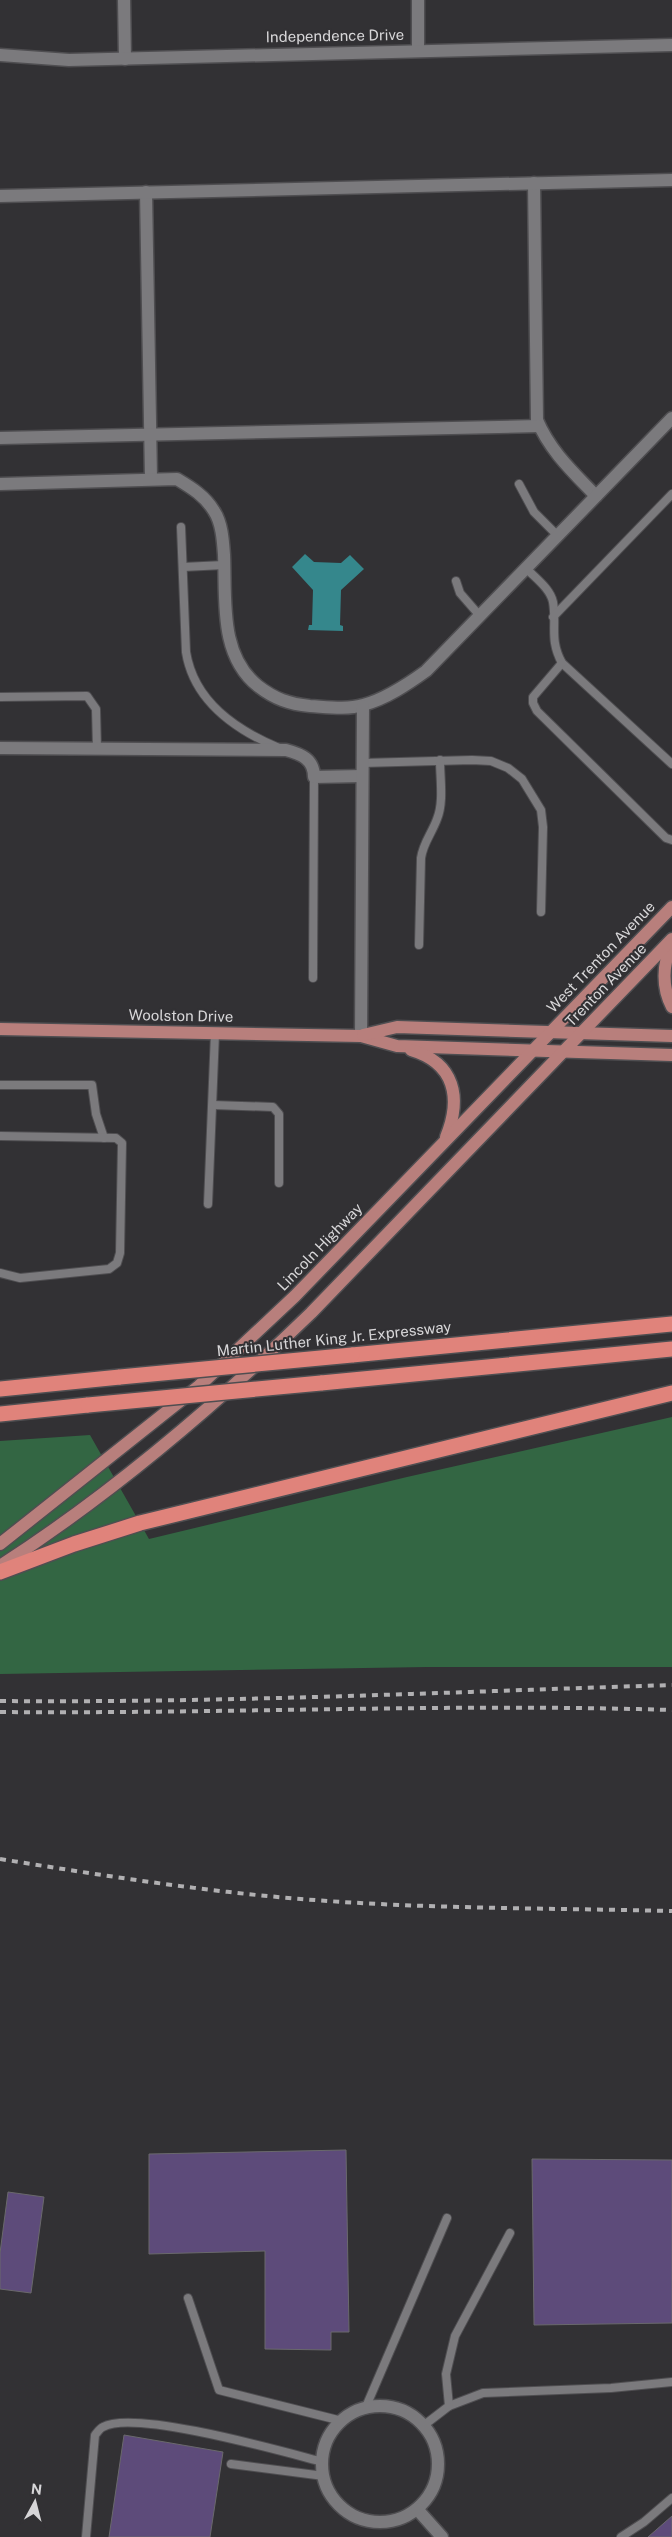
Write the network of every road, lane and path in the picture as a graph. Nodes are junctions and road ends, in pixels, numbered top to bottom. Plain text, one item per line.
1 (124, 0) edge
2 (418, 0) edge
3 (672, 45) edge
4 (418, 50) junction
5 (0, 55) edge
6 (125, 59) junction
7 (672, 180) edge
8 (534, 183) junction
9 (146, 192) junction
10 (0, 196) edge
11 (672, 418) edge
12 (539, 426) junction
13 (149, 435) junction
14 (0, 438) edge
15 (152, 478) junction
16 (0, 484) edge
17 (519, 484) dead end
18 (672, 494) edge
19 (596, 496) junction
20 (181, 527) dead end
21 (558, 536) junction
22 (224, 565) junction
23 (183, 567) junction
24 (526, 568) junction
25 (456, 581) dead end
26 (480, 616) junction
27 (553, 617) junction
28 (562, 663) junction
29 (0, 697) edge
30 (363, 706) junction
31 (0, 748) edge
32 (97, 749) junction
33 (286, 750) junction
34 (440, 760) junction
35 (362, 763) junction
36 (672, 764) edge
37 (362, 776) junction
38 (314, 777) junction
39 (672, 840) edge
40 (672, 906) edge
41 (541, 912) dead end
42 (672, 940) edge
43 (419, 945) dead end
44 (672, 946) edge
45 (313, 978) dead end
46 (672, 1007) edge
47 (0, 1029) edge
48 (552, 1030) junction
49 (215, 1033) junction
50 (580, 1034) junction
51 (361, 1036) junction
52 (672, 1036) edge
53 (397, 1046) junction
54 (535, 1049) junction
55 (563, 1052) junction
56 (672, 1054) edge
57 (0, 1085) edge
58 (213, 1105) junction
59 (0, 1136) edge
60 (104, 1138) junction
61 (443, 1143) junction
62 (279, 1183) dead end
63 (208, 1204) dead end
64 (0, 1273) edge
65 (672, 1324) edge
66 (672, 1349) edge
67 (0, 1389) edge
68 (672, 1393) edge
69 (0, 1414) edge
70 (0, 1544) edge
71 (0, 1566) edge
72 (0, 1572) edge
73 (447, 2218) dead end
74 (510, 2233) dead end
75 (188, 2298) dead end
76 (672, 2382) edge
77 (449, 2406) junction
78 (365, 2409) junction
79 (342, 2421) junction
80 (423, 2426) junction
81 (323, 2462) junction
82 (231, 2464) dead end
83 (324, 2476) junction
84 (672, 2498) edge
85 (417, 2509) junction
86 (438, 2535) edge
87 (86, 2537) edge
88 (621, 2537) edge

1 - 6 street
2 - 4 street
3 - 4 street, Independence Drive
4 - 6 street, Independence Drive
5 - 6 street, Independence Drive
7 - 8 street
8 - 9 street
8 - 12 street
9 - 10 street
9 - 13 street
11 - 19 street
12 - 13 street
12 - 19 street
13 - 14 street
13 - 15 street
15 - 16 street
15 - 22 street
17 - 21 lane
18 - 27 lane
19 - 21 street
20 - 23 lane
21 - 24 street
22 - 23 lane
22 - 30 street
23 - 33 lane
24 - 26 street
24 - 27 lane
25 - 26 lane
26 - 30 street
27 - 28 lane
28 - 36 lane
28 - 39 lane
29 - 32 lane
30 - 35 street
31 - 32 street
32 - 33 street
33 - 38 street
34 - 35 lane
34 - 41 lane
34 - 43 lane
35 - 37 street
37 - 38 street
37 - 51 street
38 - 45 lane
40 - 48 main road, West Trenton Avenue
42 - 50 main road, Trenton Avenue
44 - 46 main road
47 - 49 main road, Woolston Drive
48 - 50 main road
48 - 51 main road, Woolston Drive
48 - 54 main road, Lincoln Highway
49 - 51 main road, Woolston Drive
49 - 58 lane
50 - 52 main road
50 - 55 main road, Trenton Avenue
51 - 53 main road, Woolston Drive
53 - 54 main road, Woolston Drive
53 - 61 main road
54 - 55 main road, Woolston Drive
54 - 61 main road, Lincoln Highway
55 - 56 main road
55 - 71 main road
57 - 60 lane
58 - 62 lane
58 - 63 lane
59 - 60 lane
60 - 64 lane
61 - 70 main road, Lincoln Highway
65 - 67 highway, Martin Luther King Jr. Expressway, bridge
66 - 69 highway, bridge
68 - 72 highway
73 - 78 lane
74 - 77 lane
75 - 79 lane
76 - 77 lane
77 - 80 lane
78 - 79 street
78 - 80 street
79 - 81 street
80 - 85 street
81 - 83 street
81 - 87 lane
82 - 83 lane
83 - 85 street
84 - 88 lane
85 - 86 street

